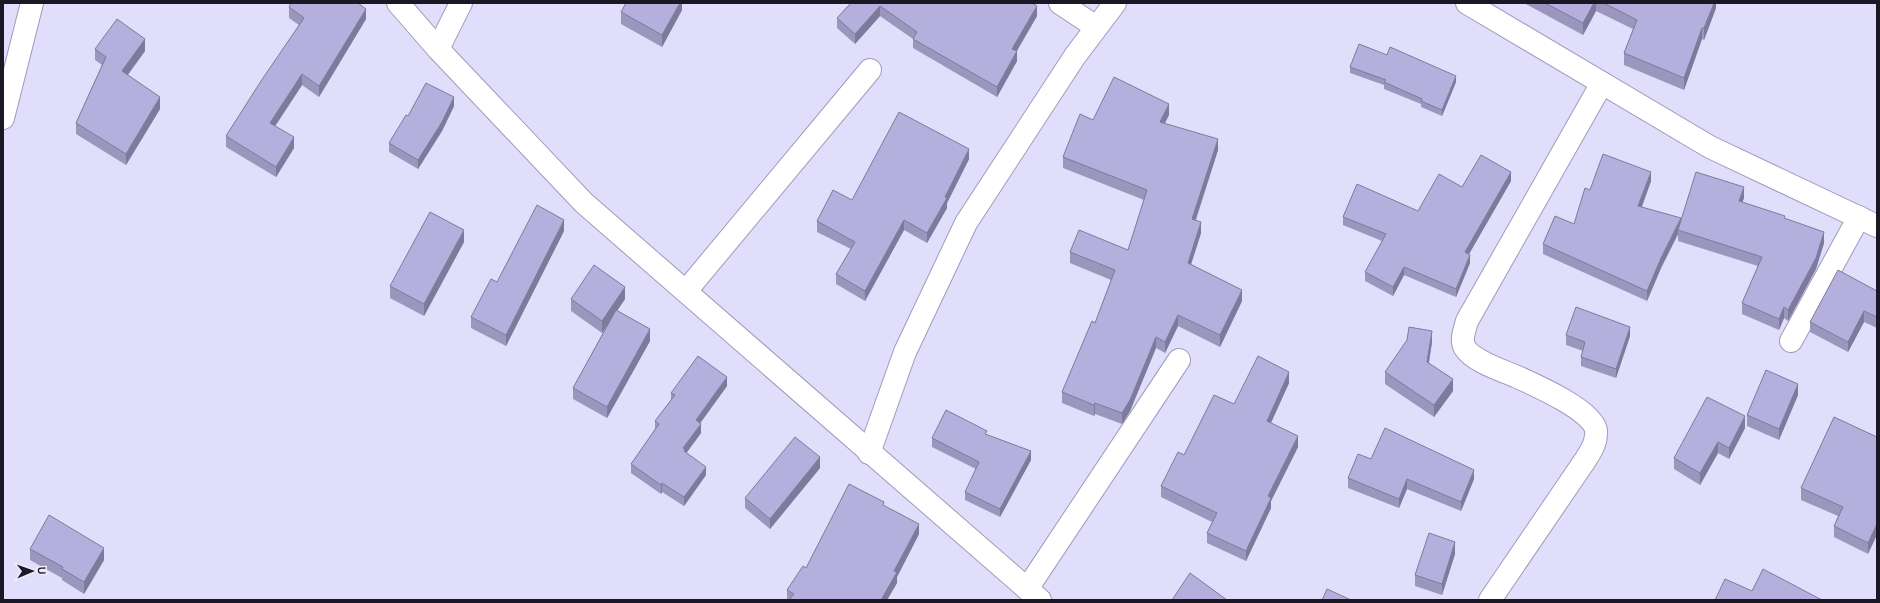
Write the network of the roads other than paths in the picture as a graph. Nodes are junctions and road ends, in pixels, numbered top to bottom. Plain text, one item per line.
1 (32, 3) edge
2 (398, 3) edge
3 (461, 3) edge
4 (1060, 3) edge
5 (1115, 3) edge
6 (1467, 3) edge
7 (1096, 28) junction
8 (438, 49) junction
9 (870, 70) dead end
10 (1602, 83) junction
11 (3, 118) edge
12 (1868, 221) edge
13 (686, 291) junction
14 (1791, 341) dead end
15 (1179, 360) dead end
16 (870, 453) junction
17 (1034, 594) edge
18 (1490, 600) edge

1 - 11 street
2 - 8 street
3 - 8 street
4 - 7 street
5 - 7 street
6 - 10 street
7 - 16 street
8 - 13 street
9 - 13 street
10 - 12 street
10 - 18 street
12 - 14 street
13 - 16 street
15 - 17 street
16 - 17 street

